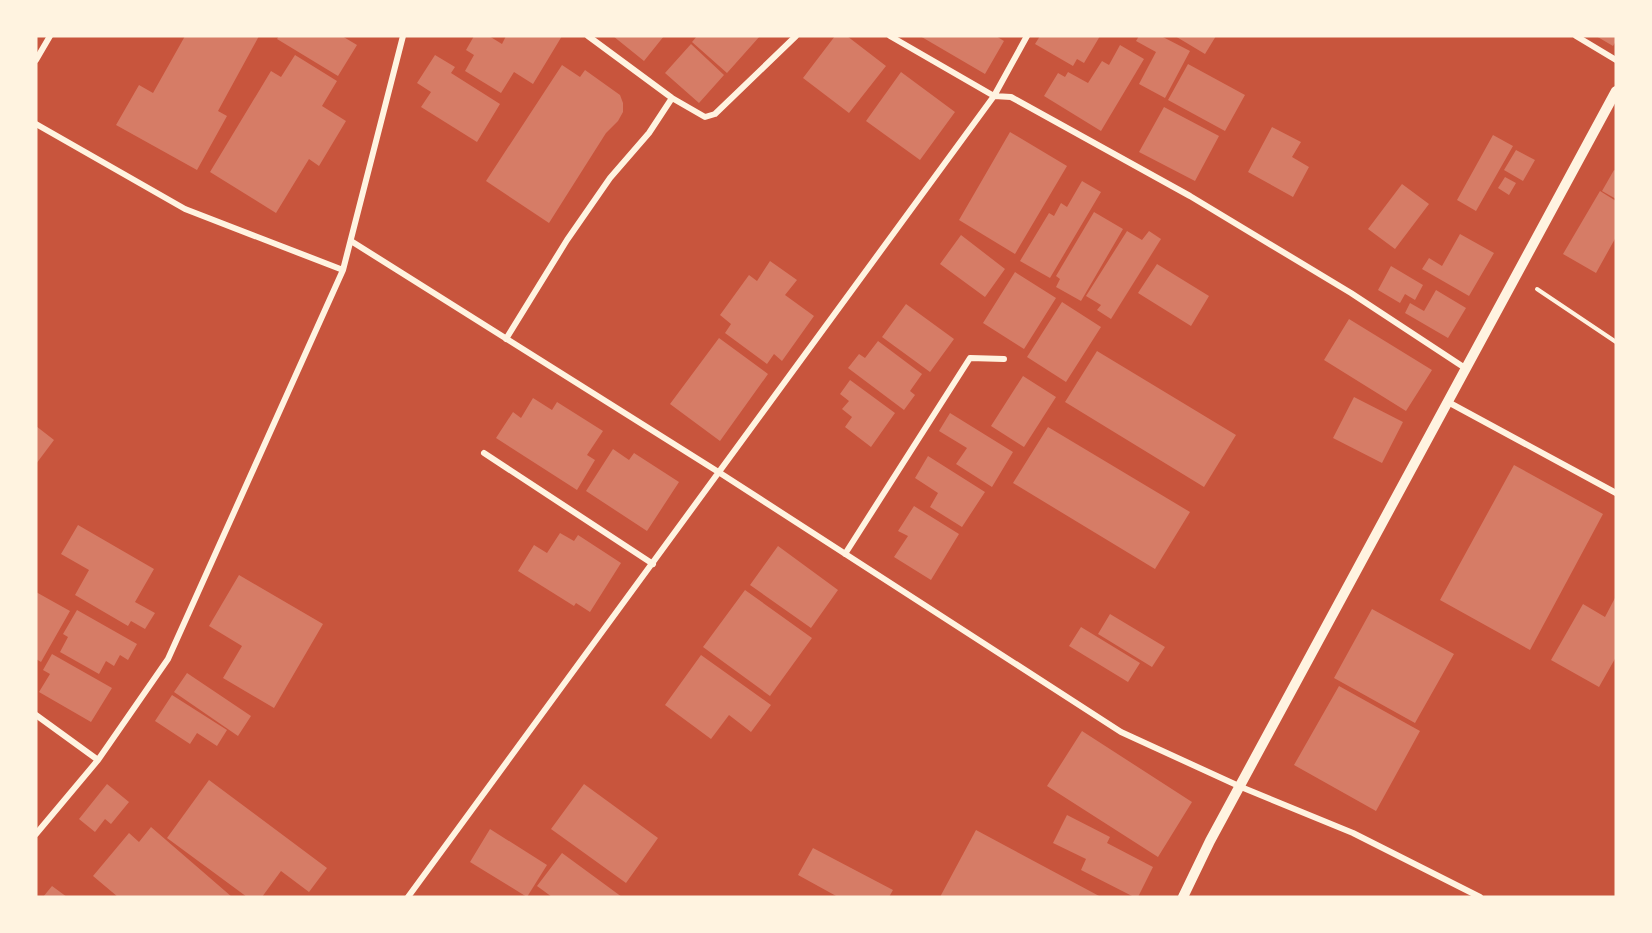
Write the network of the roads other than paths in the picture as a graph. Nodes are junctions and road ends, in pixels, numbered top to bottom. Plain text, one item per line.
1 (50, 36) edge
2 (403, 36) edge
3 (588, 36) edge
4 (796, 36) edge
5 (890, 36) edge
6 (1027, 36) edge
7 (1576, 36) edge
8 (36, 60) edge
9 (1616, 60) edge
10 (1616, 91) edge
11 (994, 96) junction
12 (672, 98) junction
13 (36, 124) edge
14 (351, 241) junction
15 (343, 270) junction
16 (506, 339) junction
17 (1004, 359) dead end
18 (1465, 368) junction
19 (1448, 402) junction
20 (484, 453) dead end
21 (720, 473) junction
22 (1616, 493) edge
23 (845, 554) junction
24 (653, 564) junction
25 (36, 715) edge
26 (98, 760) junction
27 (1241, 787) junction
28 (36, 834) edge
29 (408, 897) edge
30 (1183, 897) edge
31 (1480, 897) edge

1 - 8 street
2 - 14 street
3 - 12 street
4 - 12 street
5 - 11 street
6 - 11 street
7 - 9 street
10 - 18 street
11 - 18 street
11 - 21 street
12 - 16 street
13 - 15 street
14 - 15 street
14 - 16 street
15 - 26 street
16 - 21 street
17 - 23 street
18 - 19 street
19 - 22 street
19 - 27 street
20 - 24 street
21 - 23 street
21 - 24 street
23 - 27 street
24 - 29 street
25 - 26 street
26 - 28 street
27 - 30 street
27 - 31 street

